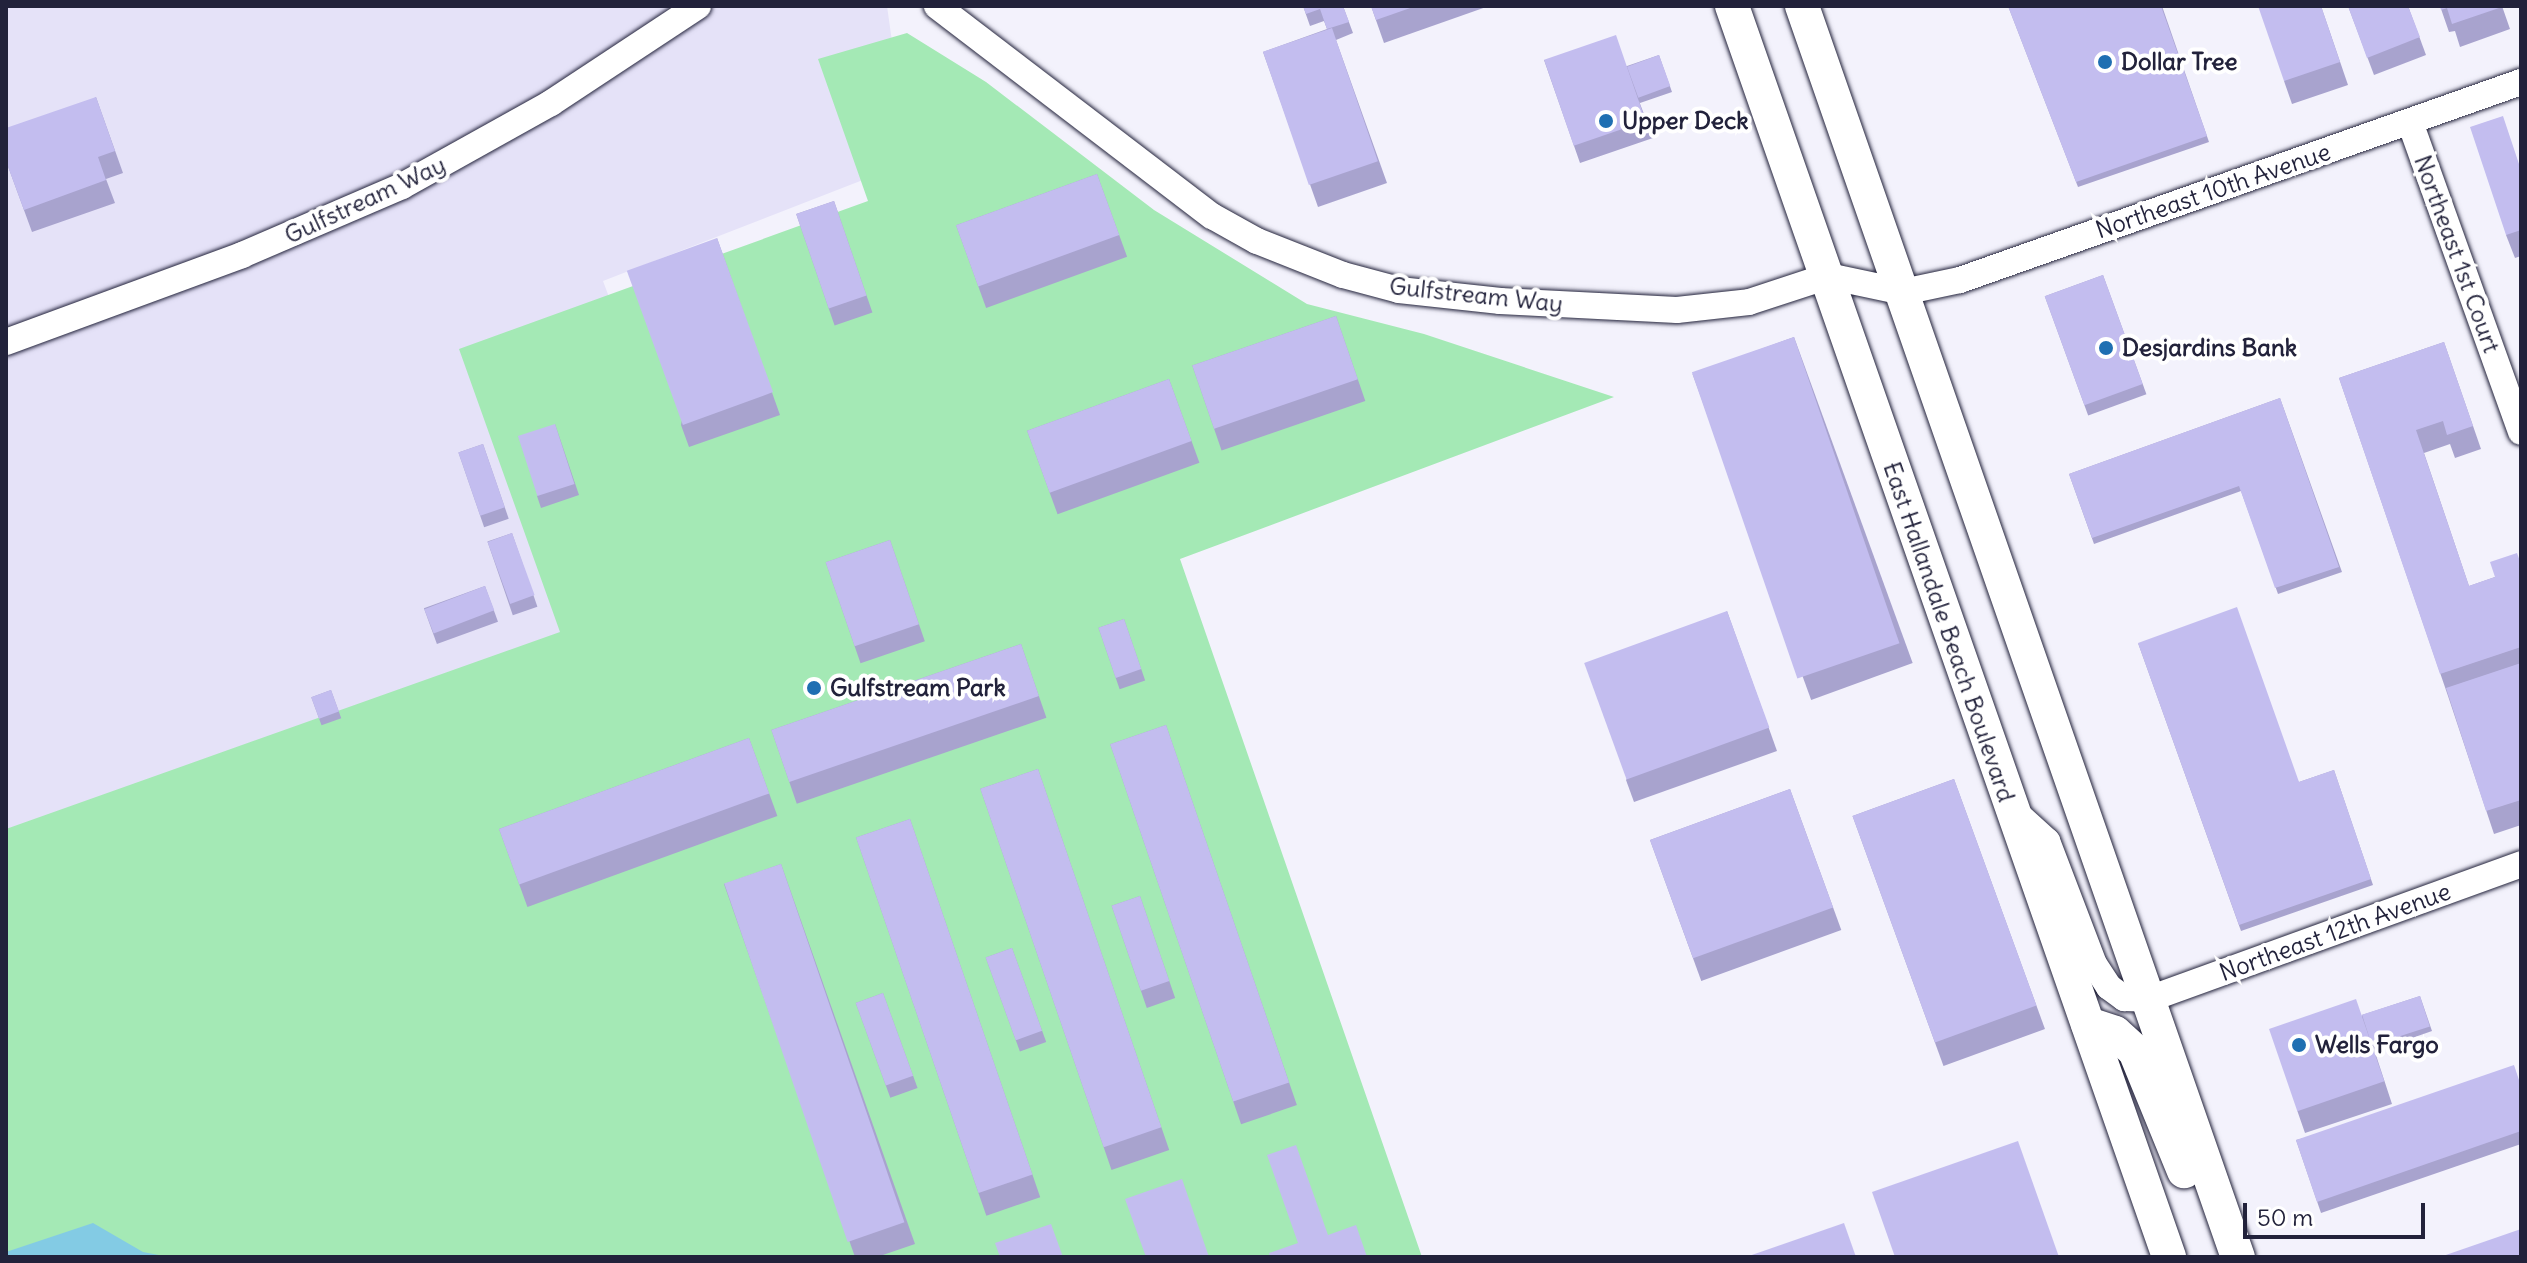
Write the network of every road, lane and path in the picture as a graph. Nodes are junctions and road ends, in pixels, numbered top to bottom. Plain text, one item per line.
1 (698, 6) edge
2 (937, 6) edge
3 (1732, 6) edge
4 (1802, 6) edge
5 (2521, 82) edge
6 (2410, 122) junction
7 (1828, 276) junction
8 (1903, 292) junction
9 (6, 342) edge
10 (2521, 432) edge
11 (2008, 803) junction
12 (2521, 864) edge
13 (2149, 999) junction
14 (2088, 1024) junction
15 (2226, 1223) junction
16 (2169, 1257) edge
17 (2238, 1257) edge

1 - 9 street, Gulfstream Way
2 - 7 street, Gulfstream Way
3 - 7 main road, East Hallandale Beach Boulevard
4 - 8 main road
5 - 6 street, Northeast 10th Avenue
6 - 8 street, Northeast 10th Avenue
6 - 10 street, Northeast 1st Court
7 - 8 street
7 - 11 main road, East Hallandale Beach Boulevard
8 - 13 main road
11 - 13 street
11 - 14 main road, East Hallandale Beach Boulevard
12 - 13 street, Northeast 12th Avenue
13 - 15 main road
14 - 15 main road
14 - 16 main road, East Hallandale Beach Boulevard
15 - 17 main road

